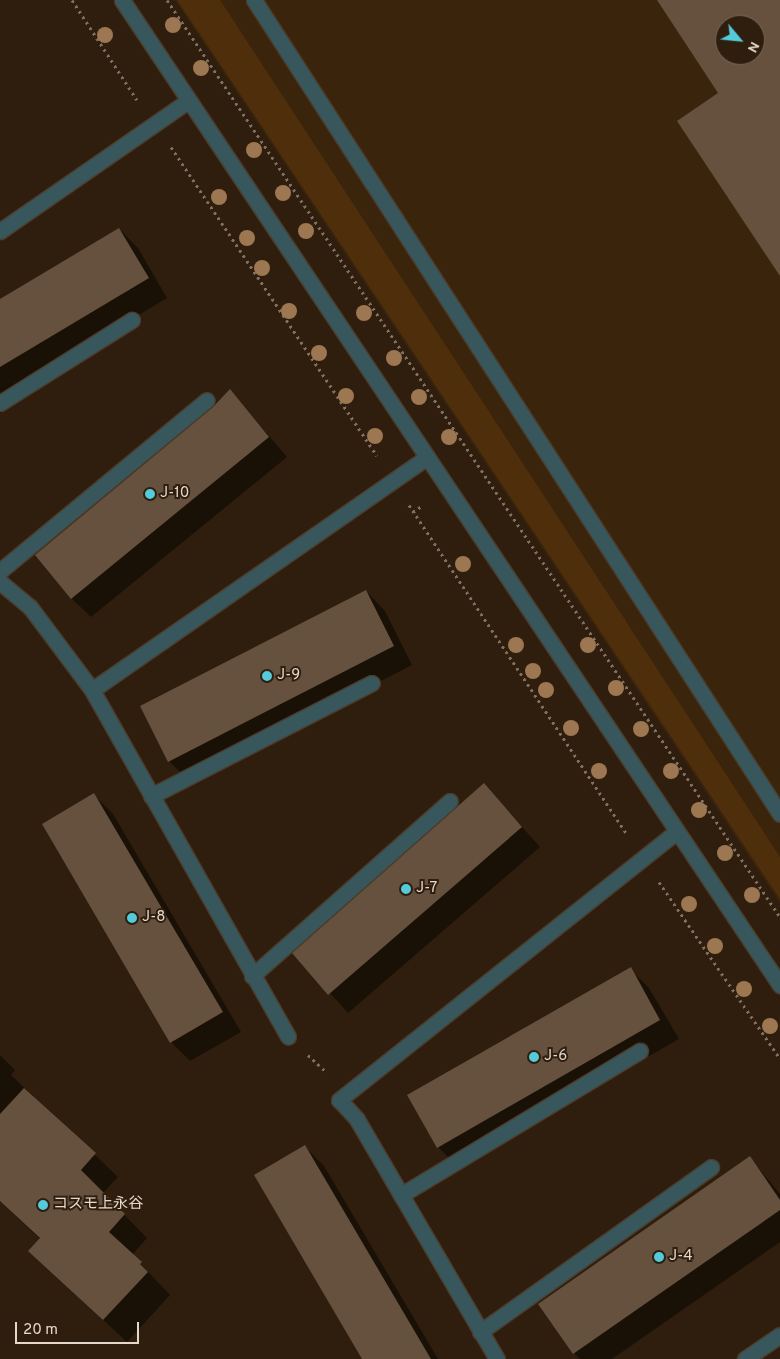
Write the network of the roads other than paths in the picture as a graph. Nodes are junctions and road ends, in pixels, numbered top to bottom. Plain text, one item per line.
1 (122, 0) edge
2 (254, 0) edge
3 (188, 101) junction
4 (0, 231) edge
5 (132, 320) dead end
6 (207, 400) dead end
7 (0, 403) edge
8 (427, 457) junction
9 (0, 571) edge
10 (0, 582) edge
11 (372, 683) dead end
12 (92, 690) junction
13 (151, 796) junction
14 (450, 801) dead end
15 (780, 814) edge
16 (677, 831) junction
17 (252, 976) junction
18 (780, 985) edge
19 (288, 1036) road end
20 (640, 1051) dead end
21 (711, 1167) dead end
22 (400, 1195) junction
23 (480, 1332) junction
24 (780, 1334) edge
25 (497, 1359) edge
26 (745, 1359) edge

1 - 3 street
2 - 15 street
3 - 4 street
3 - 8 street
5 - 7 street
6 - 9 street
8 - 12 street
8 - 16 street
10 - 12 street
11 - 13 street
12 - 13 street
13 - 17 street
14 - 17 street
16 - 18 street
16 - 22 street
17 - 19 street
20 - 22 street
21 - 23 street
22 - 23 street
23 - 25 street
24 - 26 street

